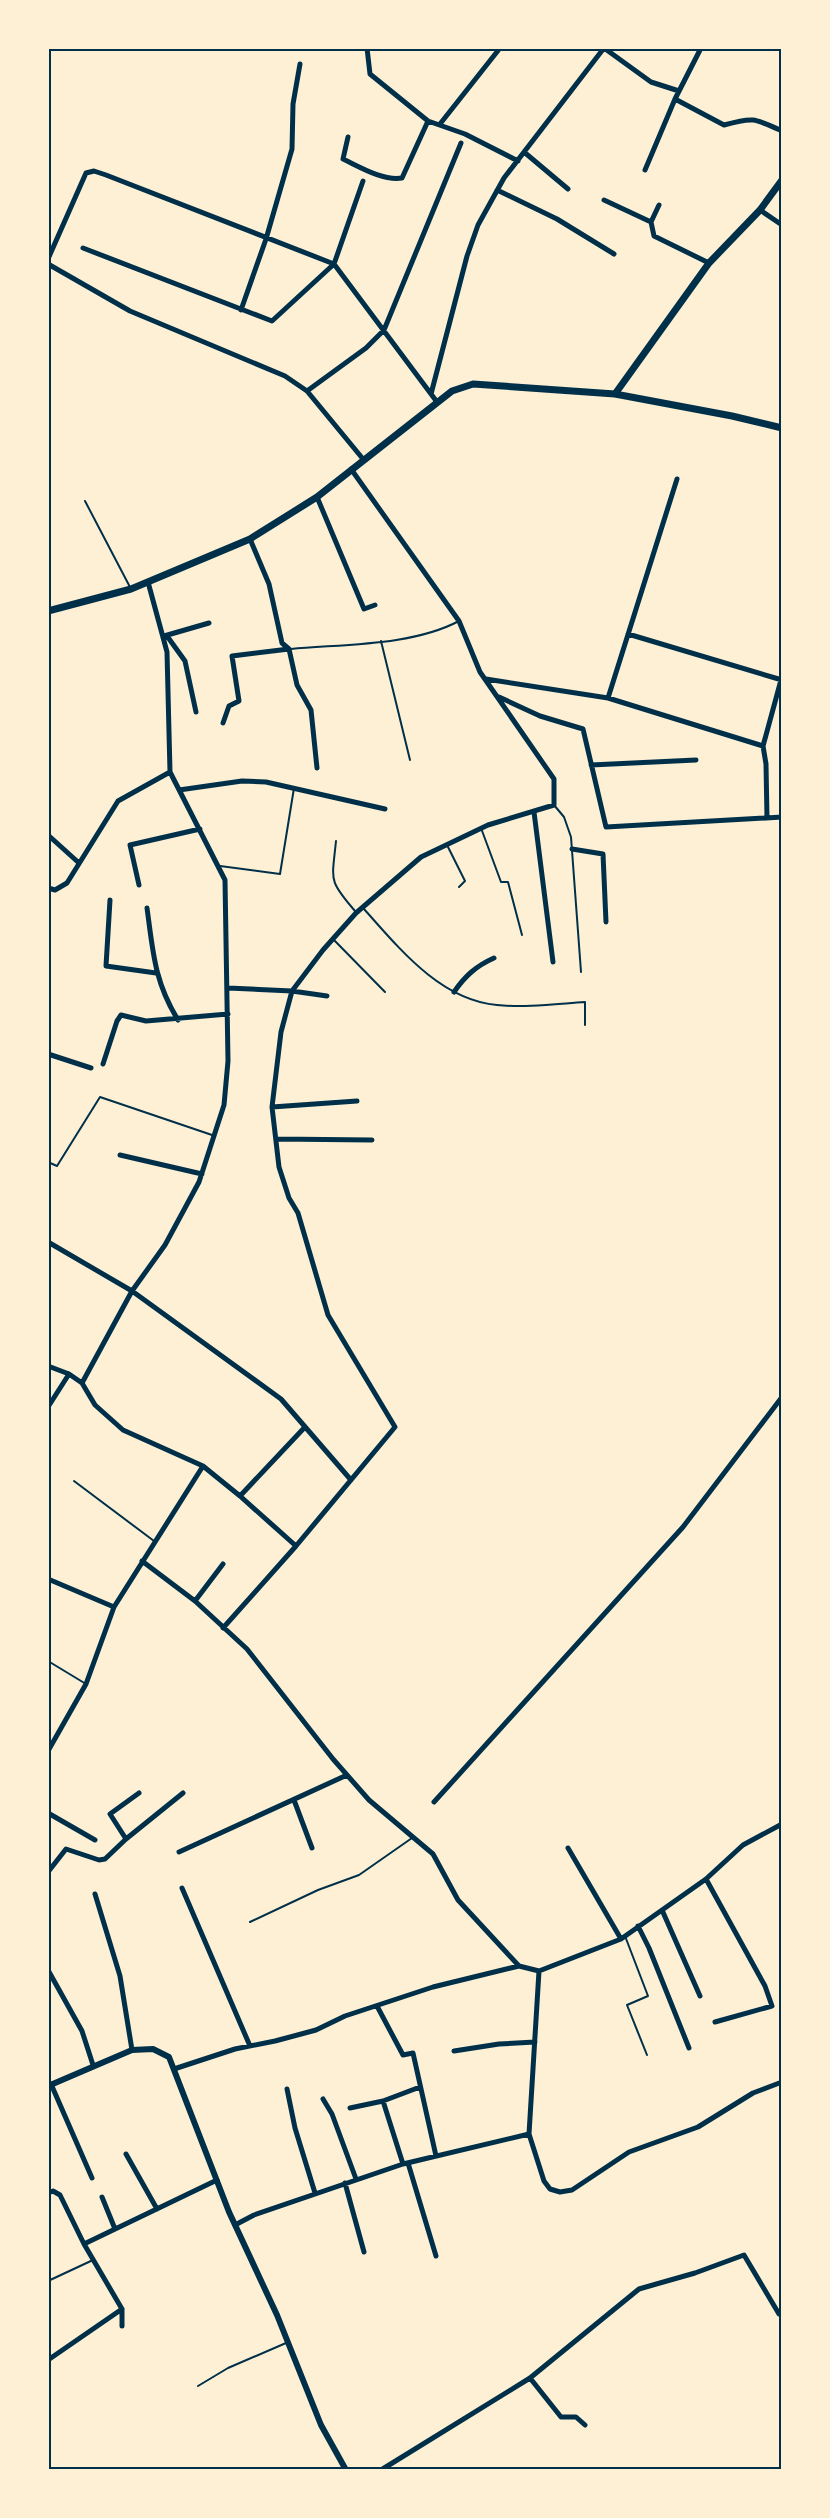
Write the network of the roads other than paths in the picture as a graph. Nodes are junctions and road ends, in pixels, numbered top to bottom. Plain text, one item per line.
1 (367, 48) edge
2 (500, 48) edge
3 (604, 48) edge
4 (701, 48) edge
5 (300, 64) dead end
6 (679, 91) junction
7 (675, 99) junction
8 (428, 121) junction
9 (440, 124) junction
10 (782, 131) edge
11 (348, 137) dead end
12 (461, 143) dead end
13 (524, 152) junction
14 (518, 161) junction
15 (645, 170) dead end
16 (782, 180) edge
17 (363, 181) dead end
18 (568, 189) dead end
19 (497, 190) junction
20 (604, 200) dead end
21 (659, 205) dead end
22 (760, 210) junction
23 (651, 222) junction
24 (782, 225) edge
25 (266, 239) junction
26 (83, 248) dead end
27 (614, 254) dead end
28 (48, 259) edge
29 (709, 263) junction
30 (48, 264) edge
31 (334, 264) junction
32 (240, 310) junction
33 (384, 330) junction
34 (307, 391) junction
35 (431, 394) junction
36 (615, 394) junction
37 (438, 402) junction
38 (782, 428) edge
39 (363, 459) junction
40 (351, 469) junction
41 (677, 479) dead end
42 (317, 497) junction
43 (85, 501) dead end
44 (250, 539) junction
45 (148, 582) junction
46 (131, 589) junction
47 (375, 605) dead end
48 (48, 611) edge
49 (459, 621) junction
50 (209, 623) dead end
51 (628, 634) junction
52 (165, 636) junction
53 (381, 641) junction
54 (289, 649) junction
55 (486, 679) junction
56 (782, 680) edge
57 (497, 696) junction
58 (608, 698) junction
59 (196, 712) dead end
60 (222, 723) dead end
61 (763, 746) junction
62 (410, 760) dead end
63 (696, 760) dead end
64 (591, 765) junction
65 (317, 768) dead end
66 (170, 772) junction
67 (294, 788) junction
68 (179, 790) junction
69 (554, 806) junction
70 (385, 809) dead end
71 (534, 812) junction
72 (782, 817) edge
73 (767, 818) junction
74 (481, 828) junction
75 (200, 830) junction
76 (48, 835) edge
77 (336, 841) dead end
78 (447, 845) junction
79 (572, 849) junction
80 (79, 862) junction
81 (218, 866) junction
82 (139, 885) dead end
83 (459, 887) dead end
84 (48, 888) edge
85 (110, 900) dead end
86 (147, 908) dead end
87 (363, 908) junction
88 (356, 913) junction
89 (606, 922) dead end
90 (522, 935) dead end
91 (333, 939) junction
92 (494, 958) dead end
93 (553, 962) dead end
94 (581, 972) dead end
95 (156, 973) junction
96 (228, 988) junction
97 (292, 991) junction
98 (385, 992) dead end
99 (454, 992) junction
100 (327, 996) dead end
101 (228, 1014) junction
102 (178, 1020) junction
103 (585, 1025) dead end
104 (48, 1054) edge
105 (103, 1064) dead end
106 (91, 1068) dead end
107 (357, 1101) dead end
108 (272, 1107) junction
109 (215, 1136) junction
110 (276, 1139) junction
111 (372, 1140) dead end
112 (120, 1155) dead end
113 (48, 1162) edge
114 (202, 1174) junction
115 (48, 1242) edge
116 (132, 1292) junction
117 (48, 1366) edge
118 (69, 1374) junction
119 (82, 1383) junction
120 (782, 1397) edge
121 (48, 1407) edge
122 (305, 1427) junction
123 (203, 1466) junction
124 (351, 1480) junction
125 (74, 1481) dead end
126 (240, 1496) junction
127 (154, 1541) junction
128 (296, 1546) junction
129 (142, 1561) junction
130 (223, 1564) dead end
131 (48, 1579) edge
132 (195, 1601) junction
133 (114, 1607) junction
134 (223, 1628) junction
135 (48, 1661) edge
136 (86, 1684) junction
137 (51, 1739) edge
138 (48, 1750) edge
139 (347, 1775) junction
140 (139, 1793) dead end
141 (183, 1793) dead end
142 (294, 1800) junction
143 (434, 1802) dead end
144 (48, 1813) edge
145 (782, 1824) edge
146 (411, 1838) junction
147 (126, 1839) junction
148 (95, 1840) dead end
149 (312, 1848) dead end
150 (568, 1848) dead end
151 (179, 1852) dead end
152 (48, 1872) edge
153 (706, 1879) junction
154 (182, 1888) dead end
155 (95, 1894) dead end
156 (662, 1910) junction
157 (250, 1922) dead end
158 (638, 1926) junction
159 (623, 1938) junction
160 (519, 1966) junction
161 (48, 1970) edge
162 (539, 1971) junction
163 (700, 1996) dead end
164 (377, 2006) junction
165 (715, 2022) dead end
166 (535, 2042) junction
167 (250, 2046) junction
168 (689, 2049) dead end
169 (132, 2050) junction
170 (454, 2051) dead end
171 (646, 2055) dead end
172 (93, 2065) junction
173 (174, 2069) junction
174 (782, 2082) edge
175 (49, 2085) edge
176 (420, 2087) junction
177 (287, 2089) dead end
178 (323, 2099) dead end
179 (383, 2101) junction
180 (350, 2108) dead end
181 (529, 2134) junction
182 (126, 2154) dead end
183 (436, 2156) junction
184 (406, 2163) junction
185 (92, 2178) dead end
186 (356, 2179) junction
187 (217, 2180) junction
188 (345, 2183) junction
189 (48, 2193) edge
190 (315, 2193) junction
191 (102, 2197) dead end
192 (157, 2209) junction
193 (235, 2225) junction
194 (115, 2229) junction
195 (84, 2244) junction
196 (364, 2252) dead end
197 (436, 2256) dead end
198 (93, 2260) junction
199 (48, 2281) edge
200 (122, 2309) junction
201 (779, 2314) dead end
202 (122, 2326) dead end
203 (289, 2342) junction
204 (48, 2360) edge
205 (530, 2378) junction
206 (198, 2386) dead end
207 (585, 2424) dead end
208 (346, 2470) edge
209 (381, 2470) edge

1 - 8 street
2 - 9 street
3 - 6 street
3 - 13 street
4 - 6 street
5 - 25 street
6 - 7 street
7 - 10 street
7 - 15 street
8 - 9 street
8 - 11 street
9 - 14 street
12 - 33 street
13 - 14 street
13 - 18 street
14 - 19 street
16 - 22 main road
17 - 31 street
19 - 27 street
19 - 35 street
20 - 23 street
21 - 23 street
22 - 24 street
22 - 29 main road
23 - 29 street
25 - 28 street
25 - 31 street
25 - 32 street
26 - 32 street
29 - 36 main road
30 - 34 street
31 - 32 street
31 - 33 street
33 - 34 street
33 - 35 street
34 - 39 street
35 - 37 street
36 - 37 main road
36 - 38 main road
37 - 39 main road
39 - 40 main road
40 - 42 main road
40 - 49 street
41 - 51 street
42 - 44 main road
42 - 47 street
43 - 46 lane
44 - 45 main road
44 - 54 street
45 - 46 main road
45 - 52 street
46 - 48 main road
49 - 53 lane
49 - 55 street
50 - 52 street
51 - 56 street
51 - 58 street
52 - 59 street
52 - 66 street
53 - 54 lane
53 - 62 lane
54 - 60 street
54 - 65 street
55 - 57 street
55 - 58 street
56 - 61 street
57 - 64 street
57 - 69 street
58 - 61 street
61 - 73 street
63 - 64 street
64 - 73 street
66 - 68 street
66 - 80 street
67 - 68 street
67 - 70 street
67 - 81 lane
68 - 75 street
69 - 71 street
69 - 79 lane
71 - 74 street
71 - 93 street
72 - 73 street
74 - 78 street
74 - 90 lane
75 - 81 street
75 - 82 street
76 - 80 street
77 - 88 lane
78 - 83 lane
78 - 87 street
79 - 89 street
79 - 94 lane
80 - 84 street
81 - 96 street
85 - 95 street
86 - 95 street
87 - 88 street
87 - 99 lane
88 - 91 street
91 - 97 street
91 - 98 lane
92 - 99 street
95 - 102 street
96 - 97 street
96 - 101 street
97 - 100 street
97 - 108 street
99 - 103 lane
101 - 102 street
101 - 109 street
102 - 105 street
104 - 106 street
107 - 108 street
108 - 110 street
109 - 113 lane
109 - 114 street
110 - 111 street
110 - 124 street
112 - 114 street
114 - 116 street
115 - 116 street
116 - 119 street
116 - 122 street
117 - 118 street
118 - 119 street
118 - 121 street
119 - 123 street
120 - 143 street
122 - 124 street
122 - 126 street
123 - 126 street
123 - 127 street
124 - 128 street
125 - 127 lane
126 - 128 street
127 - 129 street
128 - 134 street
129 - 132 street
129 - 133 street
130 - 132 street
131 - 133 street
132 - 134 street
133 - 136 street
134 - 139 street
135 - 136 lane
136 - 137 street
137 - 138 street
139 - 142 street
139 - 146 street
140 - 147 street
141 - 147 street
142 - 149 street
142 - 151 street
144 - 148 street
145 - 153 street
146 - 157 lane
146 - 160 street
147 - 152 street
150 - 159 street
153 - 156 street
153 - 165 street
154 - 167 street
155 - 169 street
156 - 158 street
156 - 163 street
158 - 159 street
158 - 168 street
159 - 162 street
159 - 171 lane
160 - 162 street
160 - 164 street
161 - 172 street
162 - 166 street
164 - 167 street
164 - 176 street
166 - 170 street
166 - 181 street
167 - 173 street
169 - 172 street
169 - 173 street
172 - 175 street
173 - 187 street
174 - 181 street
175 - 185 street
176 - 179 street
176 - 183 street
177 - 190 street
178 - 186 street
179 - 180 street
179 - 184 street
181 - 183 street
182 - 192 street
183 - 184 street
184 - 186 street
184 - 197 street
186 - 188 street
187 - 192 street
187 - 193 street
188 - 190 street
188 - 196 street
189 - 195 street
190 - 193 street
191 - 194 street
192 - 194 street
193 - 203 street
194 - 195 street
195 - 198 street
198 - 199 lane
198 - 200 street
200 - 202 street
200 - 204 street
201 - 205 street
203 - 206 lane
203 - 208 street
205 - 207 street
205 - 209 street

